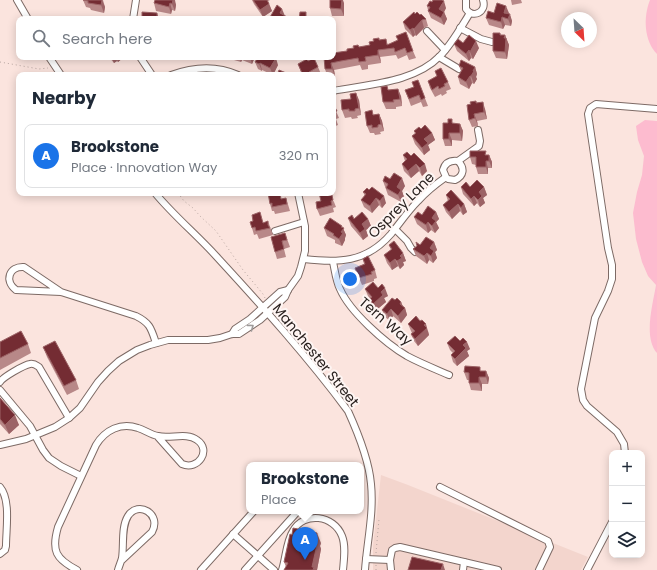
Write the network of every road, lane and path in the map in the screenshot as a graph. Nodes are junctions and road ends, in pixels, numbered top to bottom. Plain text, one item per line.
1 (17, 0) edge
2 (136, 0) edge
3 (466, 0) edge
4 (483, 0) edge
5 (470, 13) junction
6 (26, 16) edge
7 (133, 16) edge
8 (460, 28) junction
9 (427, 31) dead end
10 (492, 42) edge
11 (445, 50) junction
12 (439, 57) junction
13 (51, 60) edge
14 (142, 60) edge
15 (0, 62) edge
16 (54, 66) junction
17 (459, 69) edge
18 (59, 72) edge
19 (150, 72) edge
20 (181, 72) edge
21 (228, 72) edge
22 (336, 90) edge
23 (657, 109) edge
24 (478, 130) dead end
25 (458, 161) junction
26 (446, 177) junction
27 (158, 196) edge
28 (180, 196) edge
29 (299, 196) edge
30 (304, 222) junction
31 (395, 229) junction
32 (275, 231) dead end
33 (414, 252) edge
34 (304, 259) junction
35 (333, 262) junction
36 (288, 290) junction
37 (61, 292) junction
38 (265, 299) dead end
39 (263, 307) junction
40 (268, 313) junction
41 (232, 334) junction
42 (156, 343) junction
43 (449, 375) dead end
44 (0, 382) edge
45 (0, 390) edge
46 (69, 418) junction
47 (35, 435) junction
48 (158, 437) junction
49 (0, 445) edge
50 (625, 450) edge
51 (81, 476) junction
52 (0, 487) edge
53 (440, 487) dead end
54 (251, 514) edge
55 (295, 514) edge
56 (379, 520) dead end
57 (609, 528) edge
58 (233, 534) junction
59 (0, 554) edge
60 (258, 555) junction
61 (376, 556) dead end
62 (366, 559) junction
63 (122, 560) junction
64 (390, 560) junction
65 (464, 562) junction
66 (376, 563) dead end
67 (77, 570) edge
68 (118, 570) edge
69 (201, 570) edge
70 (244, 570) edge
71 (274, 570) edge
72 (282, 570) edge
73 (343, 570) edge
74 (365, 570) edge
75 (376, 570) edge
76 (391, 570) edge
77 (463, 570) edge
78 (498, 570) edge
79 (539, 570) edge
80 (587, 570) edge

1 - 6 street
2 - 7 street
3 - 5 street
4 - 5 street
5 - 8 street
8 - 10 street
8 - 11 street
9 - 11 street
11 - 12 street
12 - 17 street
12 - 22 street
13 - 16 street
14 - 19 street
15 - 16 path
16 - 18 street
20 - 21 street
23 - 50 street
24 - 25 street
25 - 26 street, Osprey Lane
25 - 26 street, Osprey Lane
26 - 31 street, Osprey Lane
27 - 39 street, Manchester Street
28 - 38 path
29 - 30 street
30 - 32 street
30 - 34 street
31 - 33 street
31 - 35 street, Osprey Lane
34 - 35 street, Osprey Lane
34 - 36 street
35 - 43 street, Tern Way
36 - 39 street
36 - 40 street
37 - 37 street
37 - 42 street
39 - 40 street, Manchester Street
39 - 41 street
41 -> 40 street
40 - 62 street, Manchester Street
41 - 42 street
42 - 46 street
44 - 46 street
45 - 47 street
46 - 47 street
47 - 49 street
47 - 51 street
48 - 48 street
48 - 51 street
51 - 67 street
52 - 59 street
53 - 79 street
54 - 58 street
55 - 60 street
56 - 61 path
57 - 80 street
58 - 60 street
58 - 69 street
60 - 70 street
60 - 71 street
62 - 64 street
62 - 74 street, Manchester Street
63 - 63 street
63 - 68 street
64 - 65 street
64 - 76 street
65 - 77 street
65 - 78 street
66 - 75 path
72 - 73 street

